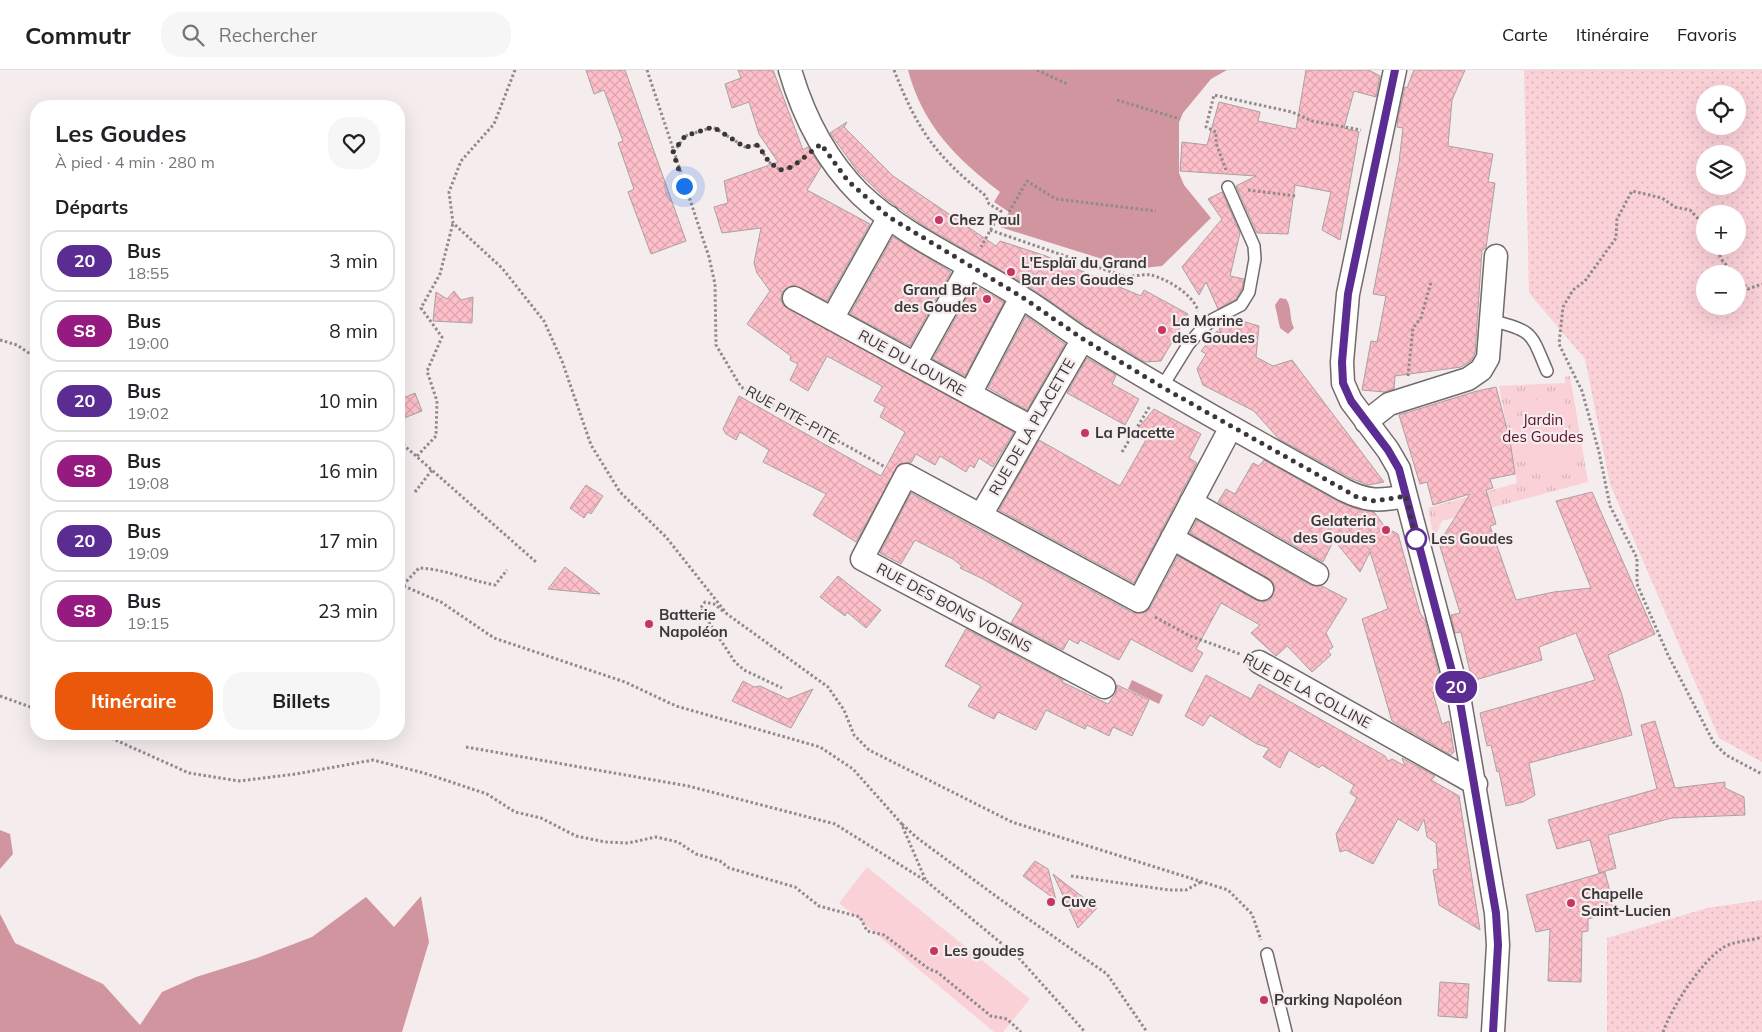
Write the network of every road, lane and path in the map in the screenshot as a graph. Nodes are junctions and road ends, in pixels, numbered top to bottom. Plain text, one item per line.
1 (514, 70) edge
2 (647, 70) edge
3 (790, 70) edge
4 (894, 70) edge
5 (1037, 70) edge
6 (1394, 70) edge
7 (1067, 84) dead end
8 (1117, 100) dead end
9 (1180, 119) dead end
10 (1381, 134) junction
11 (821, 144) junction
12 (673, 152) junction
13 (1228, 187) junction
14 (1296, 196) dead end
15 (1156, 211) dead end
16 (1009, 212) dead end
17 (1696, 216) edge
18 (889, 217) junction
19 (453, 223) junction
20 (990, 230) junction
21 (1496, 256) dead end
22 (969, 267) junction
23 (1431, 282) dead end
24 (1762, 284) edge
25 (1746, 287) edge
26 (1022, 297) junction
27 (794, 298) dead end
28 (832, 319) junction
29 (1491, 320) junction
30 (1202, 328) junction
31 (1083, 339) junction
32 (0, 340) edge
33 (30, 354) edge
34 (915, 364) junction
35 (1547, 371) dead end
36 (1162, 387) junction
37 (970, 394) junction
38 (1409, 396) junction
39 (1366, 422) junction
40 (1032, 427) junction
41 (1231, 428) junction
42 (405, 447) edge
43 (1122, 452) dead end
44 (417, 456) junction
45 (432, 470) junction
46 (906, 474) junction
47 (415, 492) dead end
48 (1406, 496) junction
49 (1191, 502) junction
50 (981, 515) junction
51 (1172, 538) junction
52 (536, 562) dead end
53 (507, 570) dead end
54 (1317, 574) dead end
55 (405, 580) edge
56 (405, 586) edge
57 (1262, 589) dead end
58 (1139, 601) junction
59 (727, 614) junction
60 (1259, 662) joint
61 (1104, 687) dead end
62 (782, 688) dead end
63 (0, 696) edge
64 (30, 707) edge
65 (115, 740) edge
66 (466, 747) dead end
67 (1762, 774) edge
68 (1476, 784) junction
69 (901, 823) junction
70 (1072, 876) dead end
71 (926, 881) junction
72 (1202, 881) junction
73 (1762, 937) edge
74 (1267, 954) joint
75 (1021, 1032) edge
76 (1086, 1032) edge
77 (1147, 1032) edge
78 (1286, 1032) edge
79 (1493, 1032) edge
80 (1663, 1032) edge

1 - 19 path
2 - 12 path, RUE PITE-PITE
3 - 11 street
4 - 20 path
5 - 7 path
6 - 10 street
8 - 9 path
10 - 13 path
10 - 39 street
11 - 12 path
11 - 18 street
12 - 46 path, RUE PITE-PITE
13 - 14 path
13 - 30 lane
15 - 16 path
17 - 67 path
18 - 22 street
18 - 28 street
19 - 44 path
19 - 59 path
20 - 22 path
20 - 30 path
21 - 29 street
22 - 26 street
22 - 34 street
23 - 38 path
24 - 25 path
26 - 31 street
26 - 37 street
27 - 28 street, RUE DU LOUVRE
28 - 34 street, RUE DU LOUVRE
29 - 35 lane
29 - 38 street
30 - 36 lane
31 - 36 street
31 - 40 street, RUE DE LA PLACETTE
32 - 33 path
34 - 37 street, RUE DU LOUVRE
36 - 41 street
36 - 43 path
37 - 40 street, RUE DU LOUVRE
38 - 39 street
39 - 48 street
40 - 50 street, RUE DE LA PLACETTE
41 - 48 street
41 - 49 street
42 - 44 path
44 - 45 path
45 - 47 path
45 - 52 path
46 - 50 street
46 - 61 street, RUE DES BONS VOISINS
48 - 68 street
49 - 51 street
49 - 54 street
50 - 58 street
51 - 57 street
51 - 58 street
53 - 55 path
56 - 69 path
58 - 60 path, RUE DE LA COLLINE
59 - 62 path
59 - 72 path
60 - 68 street, RUE DE LA COLLINE
63 - 64 path
65 - 75 path
66 - 71 path
68 - 79 street
69 - 71 path
69 - 77 path
70 - 72 path
71 - 76 path
72 - 74 path
73 - 80 path
74 - 78 lane

